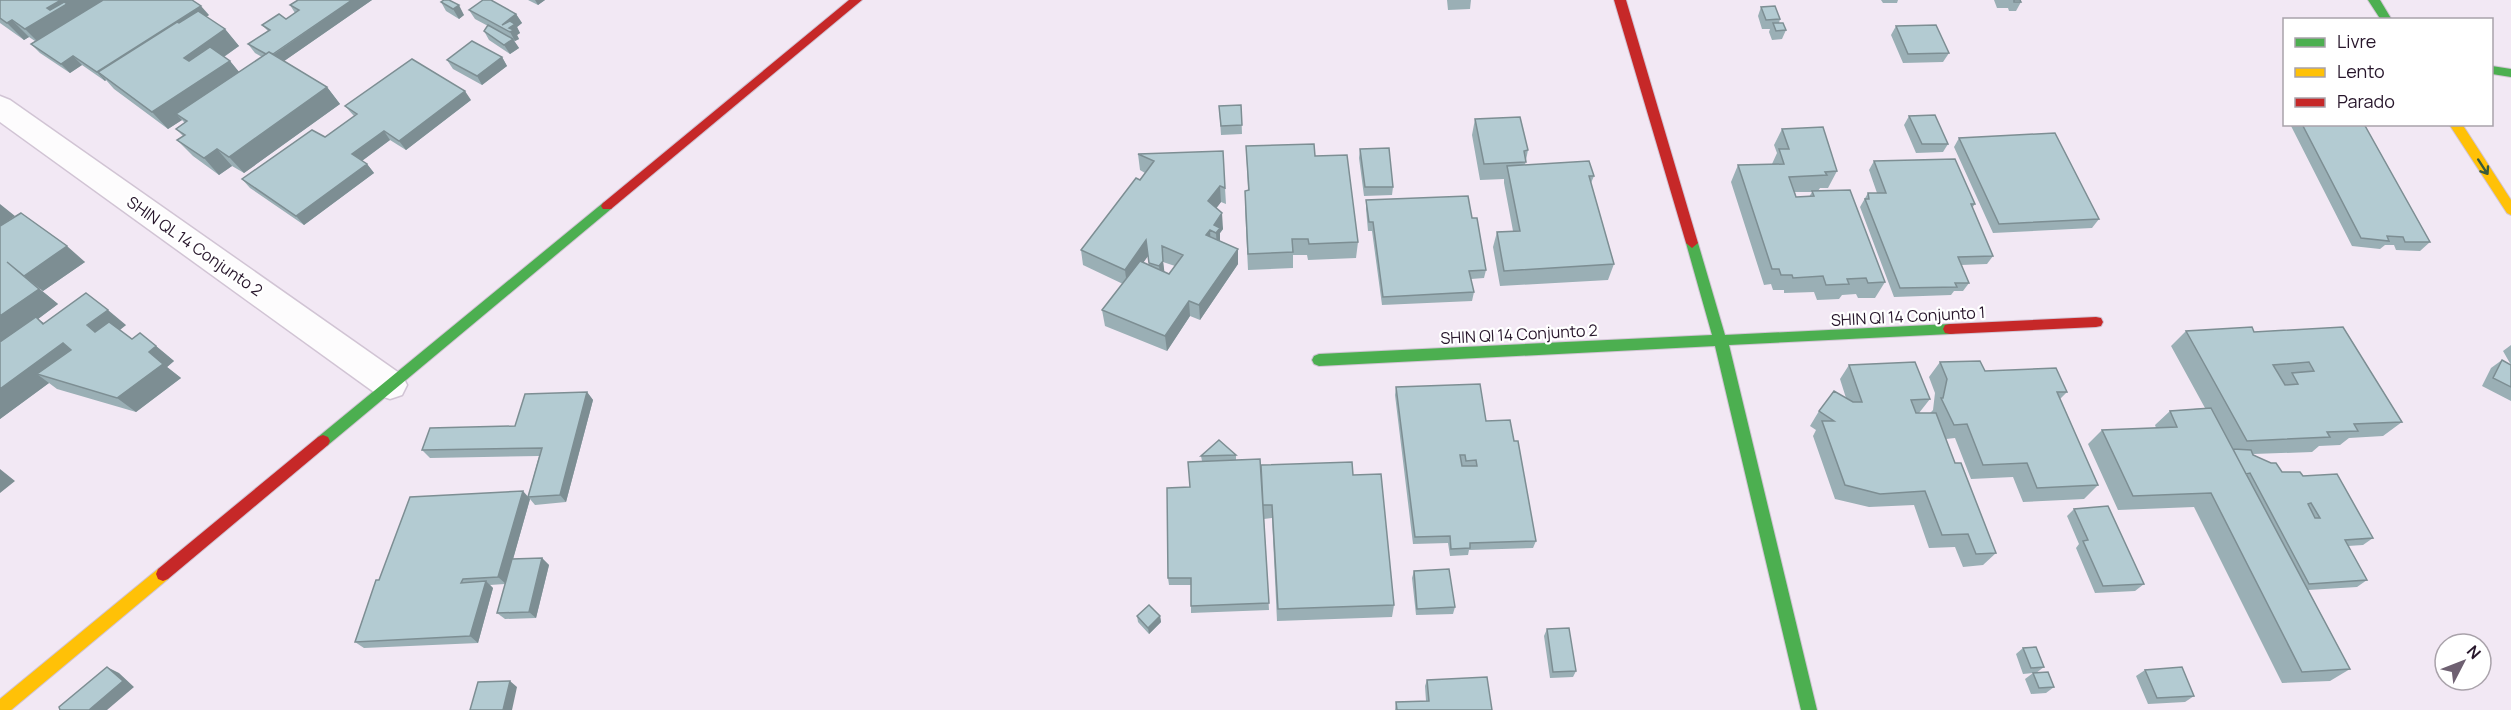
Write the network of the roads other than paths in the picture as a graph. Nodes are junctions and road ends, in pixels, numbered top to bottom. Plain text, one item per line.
1 (856, 0) edge
2 (1620, 0) edge
3 (2374, 0) edge
4 (2386, 18) edge
5 (2493, 70) edge
6 (2511, 74) edge
7 (0, 107) edge
8 (2456, 126) edge
9 (2511, 210) edge
10 (2096, 322) dead end
11 (1721, 342) junction
12 (1319, 360) dead end
13 (390, 385) junction
14 (0, 709) edge
15 (1809, 710) edge

1 - 13 street
2 - 11 street
3 - 4 street
5 - 6 street
7 - 13 street, SHIN QL 14 Conjunto 2
8 -> 9 street
10 - 11 street, SHIN QI 14 Conjunto 1
11 - 12 street, SHIN QI 14 Conjunto 2
11 - 15 street
13 - 14 street

